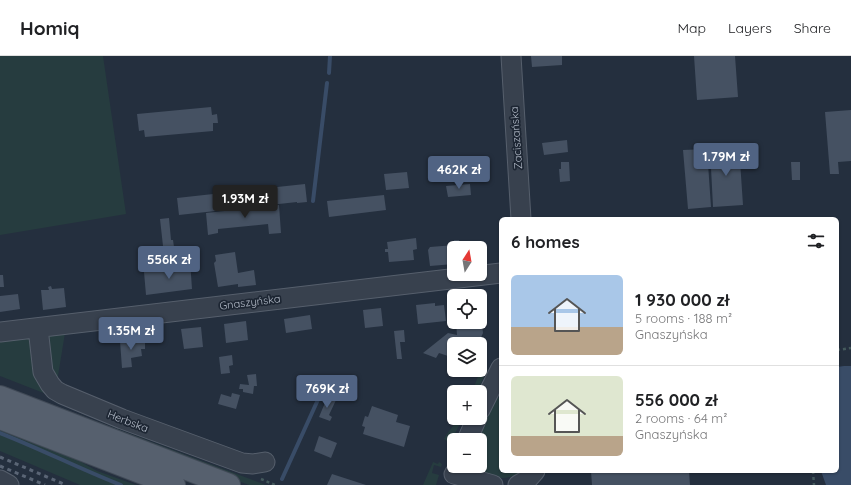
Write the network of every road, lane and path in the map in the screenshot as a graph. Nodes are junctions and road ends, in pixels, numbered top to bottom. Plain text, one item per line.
1 (511, 56) edge
2 (521, 217) edge
3 (499, 273) edge
4 (38, 328) junction
5 (0, 332) edge
6 (851, 348) edge
7 (839, 350) edge
8 (499, 376) edge
9 (495, 391) edge
10 (0, 397) edge
11 (487, 401) edge
12 (0, 418) edge
13 (265, 462) dead end
14 (533, 473) edge
15 (813, 473) edge
16 (453, 475) edge
17 (0, 480) edge
18 (9, 485) edge
19 (174, 485) edge
20 (229, 485) edge
21 (492, 485) edge
22 (518, 485) edge
23 (814, 485) edge

1 - 2 street, Zaciszańska
3 - 4 street, Gnaszyńska
4 - 5 street, Gnaszyńska
4 - 13 street, Herbska
6 - 7 path
8 - 9 street
9 - 11 street
10 - 20 main road
12 - 19 main road
14 - 22 street
15 - 23 path
16 - 21 street
17 - 18 street

